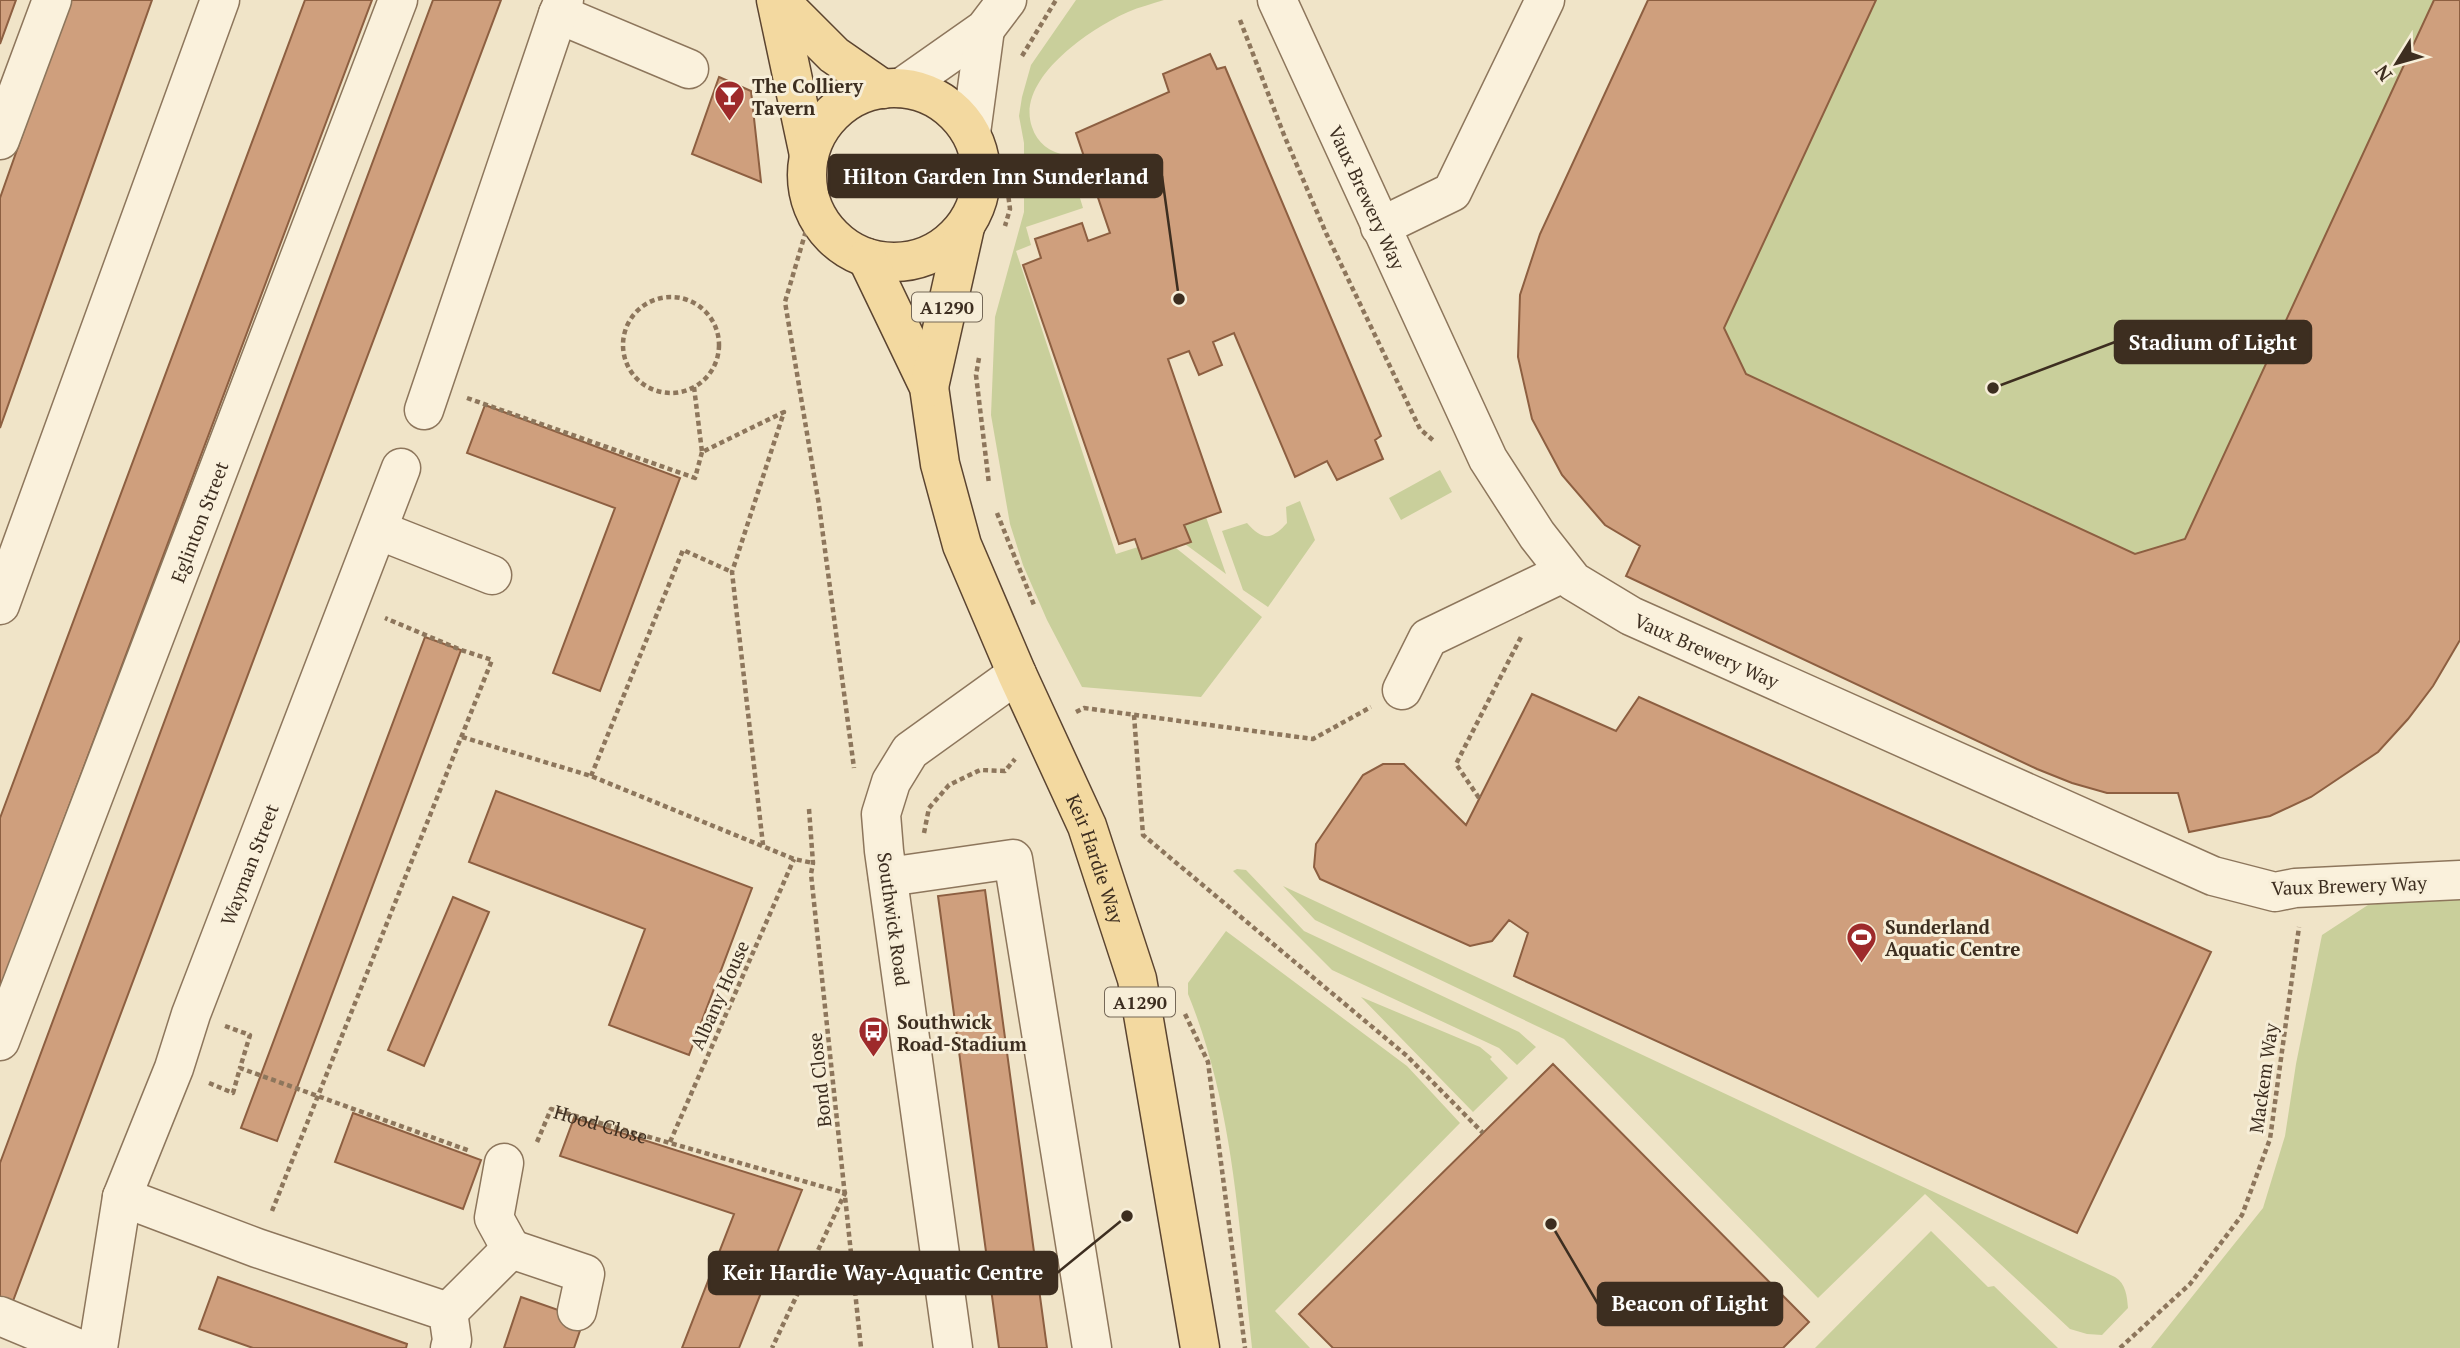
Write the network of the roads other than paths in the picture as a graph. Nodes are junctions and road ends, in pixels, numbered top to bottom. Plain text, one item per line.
1 (51, 0) edge
2 (220, 0) edge
3 (398, 0) edge
4 (778, 0) edge
5 (1277, 0) edge
6 (1545, 0) edge
7 (561, 7) edge
8 (996, 15) edge
9 (689, 69) dead end
10 (892, 88) junction
11 (0, 140) edge
12 (987, 140) junction
13 (810, 155) junction
14 (964, 227) junction
15 (1380, 227) junction
16 (867, 258) junction
17 (929, 387) junction
18 (424, 411) dead end
19 (401, 468) dead end
20 (378, 530) junction
21 (1566, 572) junction
22 (492, 575) dead end
23 (0, 605) edge
24 (1017, 674) junction
25 (1402, 690) dead end
26 (888, 877) junction
27 (2460, 880) edge
28 (0, 1041) edge
29 (504, 1163) road end
30 (122, 1197) junction
31 (511, 1249) junction
32 (577, 1311) dead end
33 (0, 1317) edge
34 (449, 1330) edge
35 (77, 1348) edge
36 (98, 1348) edge
37 (953, 1348) edge
38 (1091, 1348) edge
39 (1200, 1348) edge

1 - 11 street
2 - 23 street
3 - 28 street, Eglinton Street
4 - 10 main road
4 - 13 main road
5 - 15 street, Vaux Brewery Way
6 - 15 street
7 - 9 street
7 - 18 street
8 - 10 street
8 - 12 street
10 - 12 main road
10 - 13 main road
12 - 14 main road
13 - 16 main road
14 - 16 main road
14 - 17 main road, A1290
15 - 21 street, Vaux Brewery Way
16 - 17 main road, A1290
17 - 24 main road, Keir Hardie Way / A1290
19 - 20 street, Wayman Street
20 - 22 street
20 - 30 street, Wayman Street
21 - 25 street
21 - 27 street, Vaux Brewery Way
24 - 26 street, Southwick Road
24 - 39 main road, Keir Hardie Way / A1290
26 - 37 street, Southwick Road
26 - 38 street
29 - 31 street
30 - 34 street
30 - 36 street, Wayman Street
31 - 32 street
31 - 34 street
33 - 35 street

